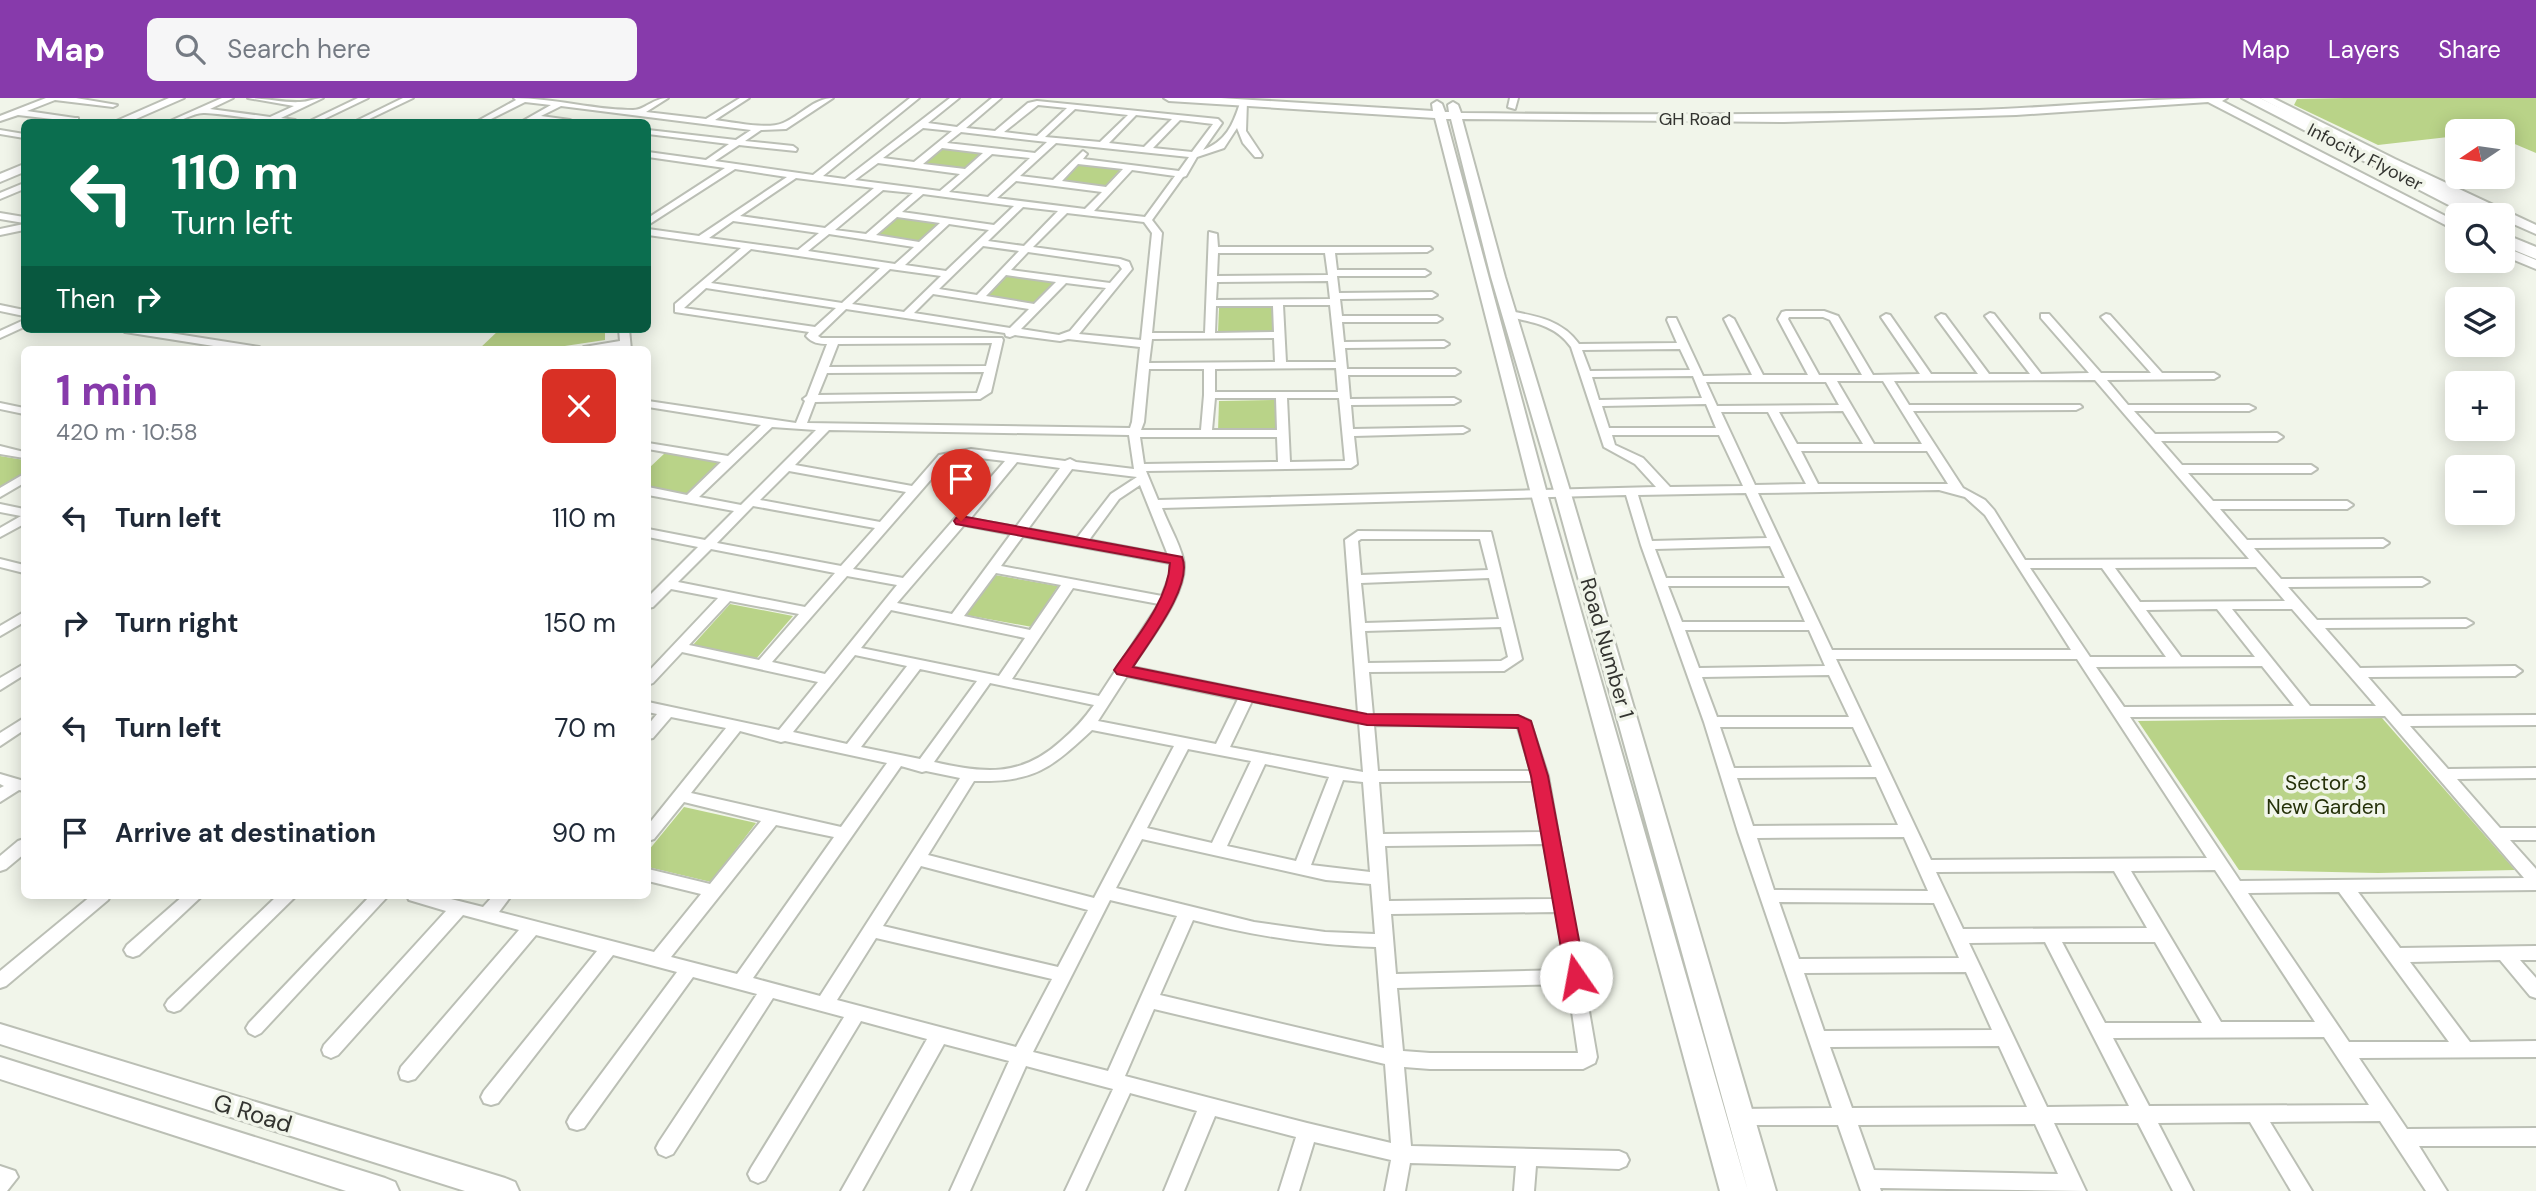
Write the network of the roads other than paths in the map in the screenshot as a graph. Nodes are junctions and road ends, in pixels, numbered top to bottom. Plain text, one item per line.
1 (53, 98) edge
2 (179, 98) edge
3 (192, 98) edge
4 (229, 98) edge
5 (252, 98) edge
6 (318, 98) edge
7 (364, 98) edge
8 (409, 98) edge
9 (517, 98) edge
10 (525, 98) edge
11 (664, 98) edge
12 (745, 98) edge
13 (829, 98) edge
14 (915, 98) edge
15 (955, 98) edge
16 (998, 98) edge
17 (1169, 98) edge
18 (1298, 98) edge
19 (2086, 98) edge
20 (2213, 98) edge
21 (2228, 98) edge
22 (2249, 98) edge
23 (2265, 98) edge
24 (1513, 102) edge
25 (2284, 102) edge
26 (560, 103) junction
27 (1244, 103) junction
28 (2158, 104) junction
29 (113, 105) dead end
30 (304, 105) junction
31 (1074, 106) junction
32 (201, 110) junction
33 (1447, 110) junction
34 (16, 112) junction
35 (1135, 112) junction
36 (643, 113) junction
37 (1180, 116) junction
38 (0, 119) edge
39 (68, 119) edge
40 (127, 119) edge
41 (140, 119) edge
42 (179, 119) edge
43 (256, 119) edge
44 (272, 119) edge
45 (318, 119) edge
46 (364, 119) edge
47 (486, 119) edge
48 (532, 119) edge
49 (636, 119) edge
50 (1239, 119) junction
51 (708, 121) junction
52 (921, 124) junction
53 (2258, 125) junction
54 (759, 128) junction
55 (960, 129) junction
56 (0, 132) edge
57 (651, 132) edge
58 (998, 133) junction
59 (21, 136) edge
60 (1039, 138) junction
61 (1054, 140) junction
62 (736, 143) junction
63 (940, 145) junction
64 (1098, 145) junction
65 (856, 146) junction
66 (867, 147) dead end
67 (793, 149) dead end
68 (878, 149) dead end
69 (889, 150) junction
70 (1146, 150) junction
71 (990, 151) junction
72 (651, 154) edge
73 (1196, 155) junction
74 (1258, 155) dead end
75 (662, 156) junction
76 (1036, 156) junction
77 (876, 160) junction
78 (1077, 161) junction
79 (708, 162) junction
80 (21, 163) edge
81 (651, 163) edge
82 (735, 165) junction
83 (916, 165) junction
84 (1130, 167) junction
85 (21, 169) edge
86 (0, 172) edge
87 (967, 172) junction
88 (1183, 174) junction
89 (794, 175) junction
90 (0, 178) edge
91 (815, 178) junction
92 (1014, 178) junction
93 (1055, 183) junction
94 (846, 184) junction
95 (21, 187) edge
96 (880, 188) junction
97 (1109, 190) junction
98 (13, 191) junction
99 (21, 192) edge
100 (920, 192) junction
101 (941, 195) junction
102 (0, 196) edge
103 (990, 200) junction
104 (2457, 203) edge
105 (1021, 204) junction
106 (1064, 210) junction
107 (2445, 210) edge
108 (1087, 213) junction
109 (895, 214) junction
110 (0, 216) edge
111 (732, 218) junction
112 (21, 220) edge
113 (651, 220) edge
114 (1147, 220) junction
115 (947, 221) junction
116 (2445, 221) edge
117 (21, 228) edge
118 (996, 228) junction
119 (2536, 230) edge
120 (0, 232) edge
121 (651, 232) edge
122 (826, 232) junction
123 (2515, 232) edge
124 (1212, 234) dead end
125 (868, 237) junction
126 (701, 239) junction
127 (2536, 241) edge
128 (981, 243) junction
129 (922, 244) junction
130 (2515, 244) edge
131 (749, 246) junction
132 (1026, 249) junction
133 (1427, 249) dead end
134 (1213, 250) junction
135 (1330, 250) junction
136 (800, 253) junction
137 (2536, 254) edge
138 (2515, 256) edge
139 (2536, 265) edge
140 (892, 266) junction
141 (1004, 272) junction
142 (1425, 273) dead end
143 (949, 274) junction
144 (1332, 276) junction
145 (1212, 279) junction
146 (1063, 280) junction
147 (703, 285) junction
148 (1112, 286) junction
149 (931, 292) junction
150 (1433, 295) dead end
151 (979, 298) junction
152 (1335, 299) junction
153 (1211, 303) junction
154 (1278, 303) junction
155 (844, 306) junction
156 (1037, 307) junction
157 (0, 308) edge
158 (21, 312) edge
159 (1509, 314) junction
160 (906, 315) junction
161 (1990, 316) dead end
162 (2045, 316) dead end
163 (1886, 317) dead end
164 (1941, 317) dead end
165 (2106, 317) dead end
166 (1437, 318) dead end
167 (1336, 319) junction
168 (1728, 319) dead end
169 (1672, 320) dead end
170 (21, 324) edge
171 (817, 330) junction
172 (1014, 331) junction
173 (149, 333) edge
174 (0, 335) edge
175 (1279, 335) junction
176 (1070, 336) junction
177 (1210, 336) junction
178 (998, 340) junction
179 (1146, 340) junction
180 (834, 341) junction
181 (1444, 344) dead end
182 (1339, 345) junction
183 (225, 346) edge
184 (1683, 346) junction
185 (1577, 347) junction
186 (1143, 366) junction
187 (1209, 366) junction
188 (1280, 366) junction
189 (990, 369) junction
190 (1342, 369) junction
191 (822, 370) junction
192 (1455, 372) dead end
193 (1585, 373) junction
194 (1697, 376) junction
195 (2214, 376) dead end
196 (1986, 377) junction
197 (2038, 377) junction
198 (2098, 377) junction
199 (2160, 377) junction
200 (1815, 378) junction
201 (1829, 378) junction
202 (1869, 378) junction
203 (1886, 378) junction
204 (1928, 378) junction
205 (1759, 379) junction
206 (1210, 395) junction
207 (1281, 395) junction
208 (809, 399) junction
209 (1344, 399) junction
210 (1454, 401) dead end
211 (1595, 402) junction
212 (651, 404) edge
213 (1711, 405) junction
214 (2076, 407) dead end
215 (2, 408) edge
216 (1847, 408) junction
217 (1905, 408) junction
218 (2126, 408) junction
219 (2249, 408) dead end
220 (1772, 409) junction
221 (21, 411) edge
222 (769, 424) junction
223 (800, 427) junction
224 (826, 427) junction
225 (1463, 430) dead end
226 (1723, 431) junction
227 (1134, 432) junction
228 (1605, 432) junction
229 (1206, 433) junction
230 (1348, 433) junction
231 (1283, 434) junction
232 (2277, 437) dead end
233 (2151, 438) junction
234 (651, 446) edge
235 (1931, 447) junction
236 (661, 448) junction
237 (1793, 448) junction
238 (1871, 448) junction
239 (0, 450) edge
240 (21, 454) edge
241 (651, 457) edge
242 (1014, 458) junction
243 (730, 460) junction
244 (1069, 463) junction
245 (1284, 465) junction
246 (786, 467) junction
247 (2178, 469) junction
248 (2311, 469) dead end
249 (1141, 473) junction
250 (21, 480) edge
251 (1814, 488) junction
252 (1957, 488) junction
253 (1750, 489) junction
254 (914, 490) junction
255 (1666, 490) junction
256 (1631, 491) junction
257 (651, 492) edge
258 (0, 493) edge
259 (1563, 494) junction
260 (1539, 495) junction
261 (689, 499) junction
262 (1155, 504) junction
263 (747, 505) junction
264 (2209, 505) junction
265 (2347, 505) dead end
266 (0, 508) edge
267 (21, 512) edge
268 (21, 521) edge
269 (961, 521) junction
270 (883, 526) junction
271 (1020, 531) junction
272 (0, 533) edge
273 (651, 534) edge
274 (1081, 542) junction
275 (1774, 542) junction
276 (2383, 543) dead end
277 (708, 544) junction
278 (2244, 544) junction
279 (1647, 545) junction
280 (1177, 560) junction
281 (0, 563) edge
282 (2260, 563) junction
283 (2021, 564) junction
284 (2105, 564) junction
285 (21, 566) edge
286 (992, 568) junction
287 (844, 571) junction
288 (1495, 574) junction
289 (1355, 579) junction
290 (1661, 582) junction
291 (1793, 582) junction
292 (2422, 582) dead end
293 (905, 583) junction
294 (1069, 583) junction
295 (2277, 583) junction
296 (668, 584) junction
297 (727, 596) junction
298 (651, 601) edge
299 (1167, 601) junction
300 (887, 605) junction
301 (2221, 605) junction
302 (2297, 605) junction
303 (2136, 606) junction
304 (808, 612) junction
305 (21, 618) edge
306 (955, 619) junction
307 (1506, 623) junction
308 (2466, 623) dead end
309 (2314, 624) junction
310 (1675, 626) junction
311 (1814, 626) junction
312 (1359, 627) junction
313 (0, 632) edge
314 (1034, 635) junction
315 (678, 647) junction
316 (851, 650) junction
317 (1826, 654) junction
318 (2084, 658) junction
319 (2266, 661) junction
320 (2177, 662) junction
321 (917, 663) junction
322 (762, 665) junction
323 (1364, 668) junction
324 (1122, 670) junction
325 (1834, 670) junction
326 (21, 671) edge
327 (2515, 671) dead end
328 (1692, 673) junction
329 (2356, 673) junction
330 (651, 677) edge
331 (986, 678) junction
332 (828, 679) junction
333 (1003, 681) junction
334 (0, 685) edge
335 (1247, 696) junction
336 (1103, 702) junction
337 (651, 709) edge
338 (2306, 711) junction
339 (667, 712) junction
340 (2119, 712) junction
341 (2393, 716) junction
342 (1367, 720) junction
343 (2536, 720) edge
344 (1711, 722) junction
345 (1858, 722) junction
346 (1088, 724) junction
347 (21, 725) edge
348 (735, 727) junction
349 (651, 731) edge
350 (781, 737) junction
351 (0, 741) edge
352 (1183, 743) junction
353 (1221, 750) junction
354 (850, 751) junction
355 (1260, 759) junction
356 (896, 761) junction
357 (922, 767) junction
358 (1881, 772) junction
359 (1726, 773) junction
360 (2536, 773) edge
361 (2444, 774) junction
362 (970, 775) junction
363 (1337, 775) junction
364 (1539, 776) junction
365 (1372, 778) junction
366 (0, 779) edge
367 (21, 785) edge
368 (0, 796) edge
369 (680, 796) junction
370 (772, 818) junction
371 (651, 831) edge
372 (1909, 831) junction
373 (1137, 832) junction
374 (1746, 832) junction
375 (845, 834) junction
376 (2496, 834) junction
377 (2536, 834) edge
378 (1551, 838) junction
379 (1378, 840) junction
380 (21, 848) edge
381 (1217, 850) junction
382 (919, 859) junction
383 (2220, 864) junction
384 (0, 865) edge
385 (2119, 865) junction
386 (1925, 866) junction
387 (1302, 868) junction
388 (651, 876) edge
389 (1380, 879) junction
390 (2536, 882) edge
391 (2344, 886) junction
392 (2235, 887) junction
393 (713, 891) junction
394 (1768, 896) junction
395 (1940, 897) junction
396 (98, 899) edge
397 (191, 899) edge
398 (285, 899) edge
399 (377, 899) edge
400 (426, 899) edge
401 (500, 899) edge
402 (1102, 899) junction
403 (1561, 905) junction
404 (459, 908) junction
405 (1383, 908) junction
406 (1188, 912) junction
407 (486, 915) junction
408 (532, 927) junction
409 (872, 930) junction
410 (2050, 935) junction
411 (2160, 935) junction
412 (1958, 936) junction
413 (1386, 941) junction
414 (610, 947) junction
415 (133, 950) dead end
416 (2536, 953) edge
417 (2505, 954) junction
418 (2395, 955) junction
419 (658, 960) junction
420 (1971, 965) junction
421 (1795, 966) junction
422 (689, 968) junction
423 (1063, 975) junction
424 (1576, 977) junction
425 (0, 981) edge
426 (1389, 981) junction
427 (741, 982) junction
428 (769, 990) junction
429 (2536, 991) edge
430 (1149, 1000) junction
431 (825, 1004) junction
432 (174, 1005) dead end
433 (856, 1013) junction
434 (256, 1028) dead end
435 (2329, 1029) junction
436 (2216, 1030) junction
437 (2100, 1031) junction
438 (0, 1034) edge
439 (939, 1035) junction
440 (2006, 1038) junction
441 (1818, 1039) junction
442 (2536, 1049) edge
443 (331, 1050) dead end
444 (2343, 1050) junction
445 (2466, 1050) junction
446 (1021, 1056) junction
447 (1394, 1058) junction
448 (0, 1068) edge
449 (408, 1073) dead end
450 (1119, 1082) junction
451 (491, 1097) dead end
452 (1209, 1106) junction
453 (2384, 1113) junction
454 (2143, 1114) junction
455 (2255, 1114) junction
456 (1845, 1115) junction
457 (2041, 1115) junction
458 (1741, 1117) junction
459 (577, 1122) dead end
460 (1307, 1132) junction
461 (2536, 1137) edge
462 (2401, 1138) junction
463 (666, 1148) dead end
464 (1402, 1154) junction
465 (1527, 1158) junction
466 (1619, 1160) dead end
467 (758, 1174) dead end
468 (0, 1175) edge
469 (0, 1185) edge
470 (1870, 1185) edge
471 (2074, 1187) edge
472 (385, 1191) edge
473 (505, 1191) edge
474 (851, 1191) edge
475 (960, 1191) edge
476 (1075, 1191) edge
477 (1174, 1191) edge
478 (1289, 1191) edge
479 (1395, 1191) edge
480 (1524, 1191) edge
481 (1734, 1191) edge
482 (1762, 1191) edge
483 (2183, 1191) edge
484 (2302, 1191) edge
485 (2437, 1191) edge

1 - 29 street
1 - 34 street
2 - 40 street
3 - 41 street
4 - 32 street
5 - 30 street
6 - 30 street
7 - 45 street
8 - 46 street
9 - 10 street
10 - 26 street
10 - 47 street
11 - 36 street
12 - 51 street
13 - 54 street
14 - 65 street
15 - 52 street
16 - 55 street
17 - 27 street, GH Road
18 - 33 street, GH Road
19 - 24 street, GH Road
20 - 28 street, GH Road
20 - 53 street
21 - 107 highway, Infocity Flyover
22 - 104 highway, Infocity Flyover
23 - 25 street
24 - 33 street, GH Road
25 - 119 street
26 - 36 street
26 - 48 street
27 - 33 street, GH Road
27 - 50 street
28 - 33 street, GH Road
28 - 53 street
30 - 44 street
31 - 35 street
31 - 58 street
31 - 60 street
32 - 42 street
32 - 43 street
33 - 159 street, Road Number 1
33 - 260 street, Road Number 1
34 - 38 street
34 - 39 street
35 - 37 street
35 - 64 street
36 - 49 street
36 - 51 street
37 - 70 street
37 - 73 street
50 - 73 street
50 - 74 street
51 - 54 street
52 - 55 street
52 - 69 street
53 - 116 street
54 - 62 street
55 - 58 street
55 - 63 street
56 - 59 street
57 - 62 street
58 - 60 street
60 - 61 street
61 - 64 street
61 - 76 street
62 - 67 street
62 - 79 street
63 - 71 street
63 - 83 street
64 - 70 street
64 - 78 street
65 - 66 street
65 - 91 street
68 - 69 street
69 - 77 street
70 - 73 street
71 - 76 street
71 - 87 street
72 - 75 street
73 - 88 street
75 - 79 street
75 - 81 street
76 - 92 street
77 - 83 street
77 - 94 street
78 - 84 street
78 - 93 street
79 - 82 street
80 - 86 street
82 - 89 street
82 - 113 street
83 - 87 street
84 - 88 street
84 - 97 street
85 - 90 street
87 - 101 street
88 - 114 street
89 - 91 street
89 - 111 street
91 - 94 street
92 - 93 street
92 - 103 street
93 - 97 street
94 - 96 street
95 - 98 street
96 - 100 street
96 - 122 street
97 - 108 street
98 - 99 street
98 - 102 street
100 - 101 street
100 - 109 street
101 - 103 street
103 - 105 street
105 - 106 street
105 - 118 street
106 - 108 street
106 - 132 street
108 - 114 street
109 - 115 street
109 - 125 street
110 - 112 street
111 - 122 street
111 - 126 street
114 - 179 street
115 - 118 street
115 - 129 street
117 - 120 street
118 - 128 street
121 - 126 street
122 - 125 street
122 - 136 street
123 - 127 highway
124 - 134 street
125 - 129 street
126 - 131 street
128 - 132 street
128 - 143 street
129 - 140 street
130 - 137 highway
131 - 136 street
131 - 147 street
132 - 141 street
132 - 148 street
133 - 135 street
134 - 135 street
134 - 145 street
135 - 144 street
136 - 140 street
138 - 139 street
140 - 143 street
140 - 155 street
141 - 146 street
141 - 151 street
142 - 144 street
143 - 149 street
144 - 145 street
144 - 152 street
145 - 153 street
146 - 148 street
146 - 156 street
147 - 155 street
147 - 171 street
148 - 176 street
149 - 151 street
149 - 160 street
150 - 152 street
151 - 156 street
152 - 154 street
152 - 167 street
153 - 154 street
153 - 177 street
154 - 175 street
155 - 160 street
155 - 171 street
156 - 172 street
157 - 158 street
159 - 185 street
159 - 259 street, Road Number 1
160 - 172 street
161 - 197 street
162 - 198 street
163 - 204 street
164 - 196 street
165 - 199 street
166 - 167 street
167 - 182 street
168 - 205 street
169 - 184 street
170 - 174 street
171 - 180 street
172 - 176 street
172 - 178 street
173 - 183 street
175 - 177 street
175 - 188 street
176 - 179 street
177 - 179 street
178 - 180 street
178 - 189 street
179 - 186 street
180 - 191 street
181 - 182 street
182 - 190 street
184 - 185 street
184 - 194 street
185 - 193 street
186 - 187 street
186 - 227 street
187 - 188 street
187 - 206 street
188 - 190 street
189 - 191 street
189 - 208 street
190 - 192 street
190 - 209 street
191 - 208 street
193 - 194 street
193 - 211 street
194 - 205 street
194 - 213 street
195 - 199 street
196 - 197 street
196 - 204 street
197 - 198 street
198 - 199 street
198 - 218 street
200 - 201 street
200 - 202 street
200 - 205 street
201 - 202 street
201 - 216 street
202 - 203 street
203 - 204 street
203 - 217 street
206 - 207 street
206 - 229 street
207 - 209 street
207 - 231 street
208 - 223 street
209 - 210 street
209 - 230 street
211 - 213 street
211 - 228 street
212 - 222 street
213 - 220 street
213 - 226 street
214 - 217 street
215 - 221 street
216 - 220 street
216 - 238 street
217 - 235 street
218 - 219 street
218 - 233 street
220 - 237 street
222 - 223 street
222 - 243 street
223 - 224 street
224 - 227 street
224 - 246 street
225 - 230 street
226 - 228 street
226 - 253 street
227 - 229 street
227 - 249 street
228 - 255 street
229 - 231 street
230 - 245 street
231 - 245 street
232 - 233 street
233 - 247 street
234 - 236 street
235 - 238 street
235 - 252 street
236 - 241 street
236 - 243 street
237 - 238 street
237 - 251 street
239 - 240 street
242 - 244 street
242 - 254 street
242 - 269 street
243 - 261 street
244 - 249 street
244 - 271 street
245 - 249 street
246 - 254 street
246 - 263 street
247 - 248 street
247 - 264 street
249 - 262 street
249 - 274 street
250 - 258 street
251 - 252 street
251 - 253 street
252 - 283 street
253 - 255 street
253 - 275 street
254 - 270 street
255 - 256 street
256 - 259 street
256 - 279 street
257 - 261 street
259 - 260 street
259 - 458 street, Road Number 1
260 - 262 street
260 - 481 street, Road Number 1
261 - 263 street
262 - 280 street
263 - 270 street
263 - 277 street
264 - 265 street
264 - 278 street
266 - 267 street
268 - 272 street
269 - 271 street
269 - 293 street
270 - 287 street
271 - 274 street
271 - 286 street
273 - 277 street
274 - 280 street
275 - 279 street
275 - 291 street
276 - 278 street
277 - 287 street
277 - 296 street
278 - 282 street
279 - 290 street
280 - 299 street
281 - 285 street
282 - 284 street
282 - 295 street
283 - 284 street
283 - 318 street
284 - 303 street
286 - 294 street
286 - 306 street
287 - 293 street
287 - 304 street
288 - 289 street
288 - 289 street
288 - 307 street
289 - 312 street
290 - 291 street
290 - 310 street
291 - 311 street
292 - 295 street
293 - 300 street
294 - 299 street
294 - 314 street
295 - 302 street
296 - 297 street
296 - 298 street
297 - 304 street
297 - 315 street
299 - 324 street
300 - 306 street
300 - 316 street
301 - 302 street
301 - 303 street
301 - 319 street
302 - 309 street
303 - 320 street
304 - 322 street
305 - 313 street
306 - 314 street
307 - 312 street
307 - 323 street
308 - 309 street
309 - 329 street
310 - 311 street
310 - 328 street
311 - 317 street
312 - 323 street
314 - 333 street
315 - 322 street
315 - 330 street
316 - 321 street
316 - 332 street
317 - 318 street
317 - 325 street
318 - 320 street
318 - 340 street
319 - 320 street
319 - 338 street
321 - 331 street
321 - 354 street
322 - 332 street
323 - 342 street
324 - 335 street
324 - 336 street
325 - 328 street
325 - 345 street
326 - 334 street
327 - 329 street
328 - 344 street
329 - 341 street
331 - 333 street
331 - 357 street
332 - 350 street
333 - 336 street
335 - 342 street
335 - 353 street
336 - 346 street
337 - 339 street
338 - 340 street
338 - 341 street
339 - 348 street
339 - 349 street
340 - 383 street
341 - 343 street
341 - 361 street
342 - 364 street
342 - 365 street
344 - 345 street
344 - 359 street
345 - 358 street
346 - 352 street
346 - 362 street
347 - 351 street
348 - 350 street
348 - 369 street
350 - 354 street
352 - 353 street
352 - 373 street
353 - 355 street
354 - 356 street
355 - 363 street
355 - 381 street
356 - 357 street
356 - 375 street
357 - 362 street
358 - 359 street
358 - 372 street
359 - 374 street
360 - 361 street
361 - 376 street
362 - 382 street
363 - 365 street
363 - 387 street
364 - 365 street
364 - 378 street
365 - 379 street
366 - 367 street
367 - 368 street
369 - 370 street
369 - 371 street
370 - 375 street
370 - 393 street
372 - 374 street
372 - 386 street
373 - 381 street
373 - 402 street
374 - 394 street
375 - 427 street
376 - 377 street
376 - 390 street
378 - 379 street
378 - 403 street
379 - 389 street
380 - 384 street
381 - 387 street
382 - 402 street
382 - 409 street
383 - 385 street
383 - 392 street
385 - 386 street
385 - 411 street
386 - 395 street
387 - 389 street
388 - 393 street
389 - 405 street
390 - 391 street
391 - 392 street
391 - 418 street
392 - 435 street
393 - 419 street
394 - 395 street
394 - 421 street
395 - 412 street
396 - 425 street
397 - 415 street
398 - 432 street
399 - 434 street
400 - 404 street
401 - 407 street
402 - 406 street
402 - 423 street
403 - 405 street
403 - 424 street
404 - 407 street
404 - 443 street
405 - 413 street
406 - 413 street
406 - 430 street
407 - 408 street
408 - 414 street
408 - 449 street
409 - 423 street
409 - 431 street
410 - 411 street
410 - 412 street
410 - 437 street
411 - 436 street
412 - 420 street
413 - 426 street
414 - 419 street
414 - 451 street
416 - 417 street
417 - 418 street
417 - 429 street
418 - 445 street
419 - 422 street
420 - 421 street
420 - 440 street
421 - 441 street
422 - 427 street
422 - 459 street
423 - 446 street
424 - 426 street
424 - 447 street
426 - 447 street
427 - 428 street
428 - 431 street
428 - 463 street
430 - 447 street
430 - 450 street
431 - 433 street
433 - 439 street
433 - 467 street
435 - 436 street
435 - 444 street
436 - 437 street
437 - 454 street
438 - 473 street, G Road
439 - 446 street
439 - 474 street
440 - 441 street
440 - 457 street
441 - 456 street
442 - 445 street
444 - 445 street
444 - 453 street
446 - 450 street
446 - 475 street
447 - 464 street
448 - 472 street, G Road
450 - 452 street
450 - 476 street
452 - 460 street
452 - 477 street
453 - 455 street
453 - 462 street
454 - 455 street
454 - 457 street
454 - 483 street
455 - 484 street
456 - 457 street
456 - 458 street
456 - 470 street
457 - 471 street
458 - 482 street, Road Number 1
460 - 464 street
460 - 478 street
461 - 462 street
462 - 485 street
464 - 465 street
464 - 479 street
465 - 466 street
465 - 480 street
468 - 469 street
470 - 471 street

